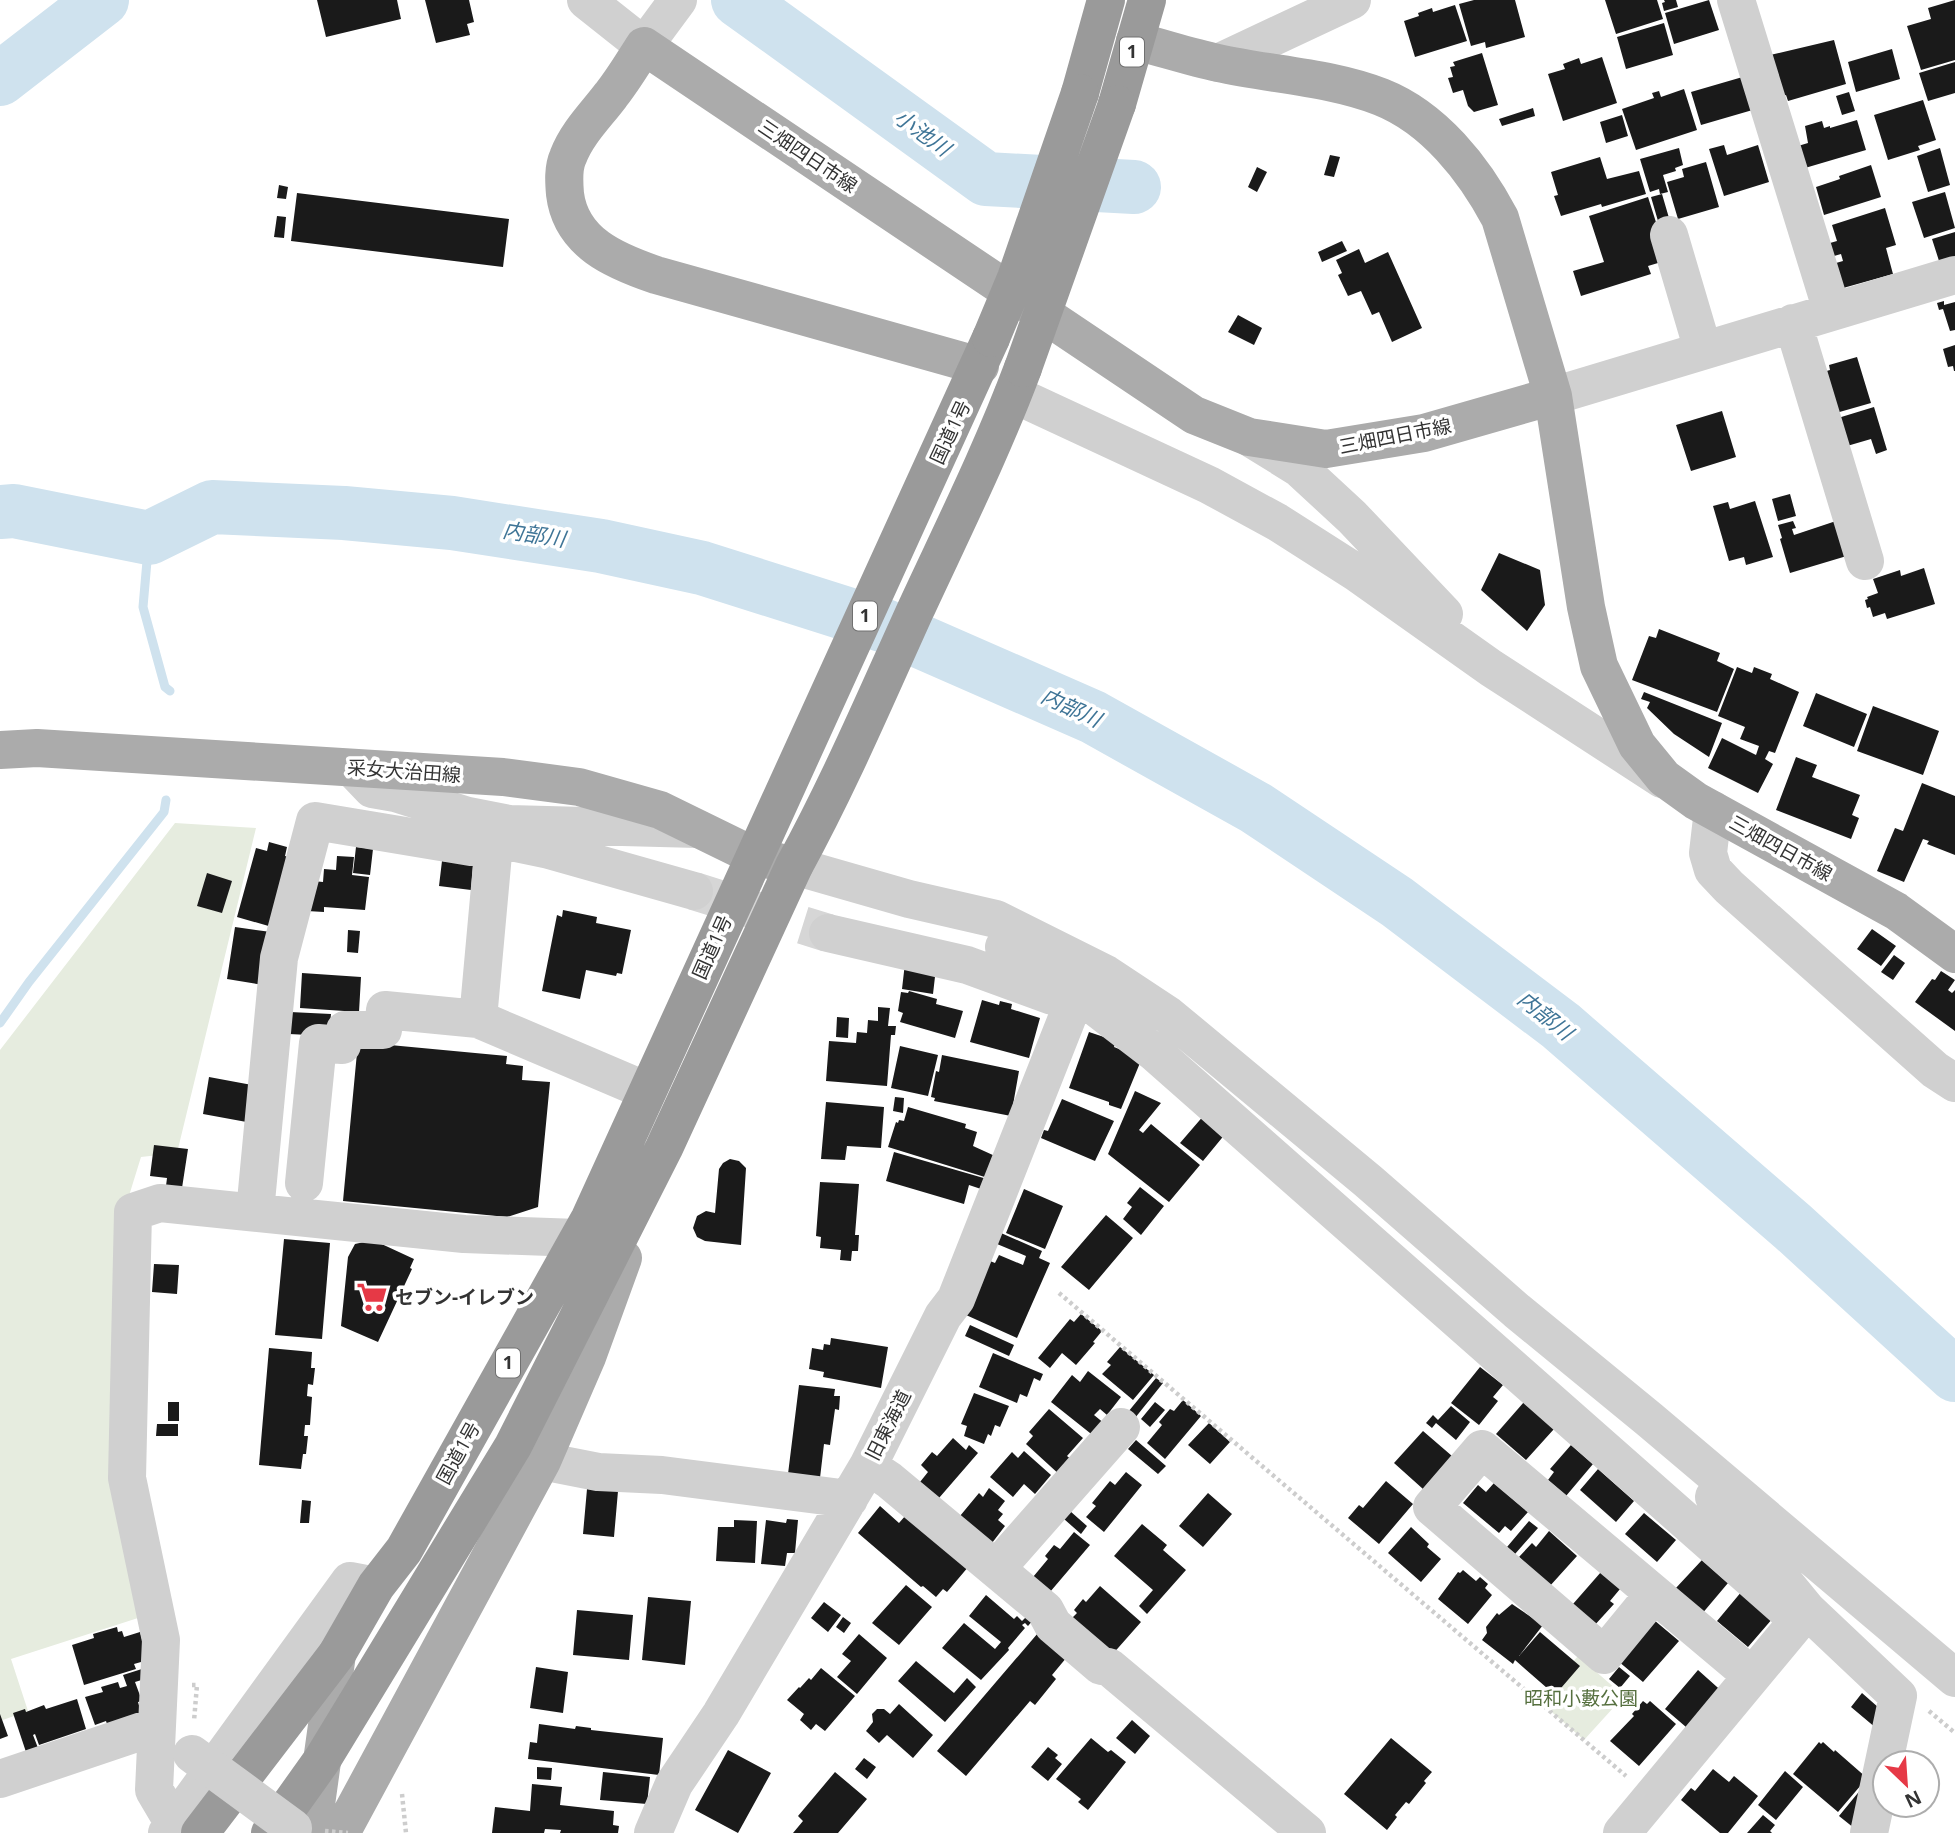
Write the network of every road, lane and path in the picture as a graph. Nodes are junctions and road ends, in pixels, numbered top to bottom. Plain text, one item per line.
1 (586, 0) edge
2 (1106, 0) edge
3 (1147, 0) edge
4 (1352, 0) edge
5 (1736, 0) edge
6 (673, 7) edge
7 (1135, 41) junction
8 (644, 46) junction
9 (1218, 63) junction
10 (1669, 235) dead end
11 (1955, 275) edge
12 (1832, 311) junction
13 (1793, 323) junction
14 (1703, 350) junction
15 (986, 352) junction
16 (1018, 381) junction
17 (1553, 396) junction
18 (1249, 437) junction
19 (1865, 561) dead end
20 (1491, 668) junction
21 (0, 750) edge
22 (352, 768) junction
23 (1705, 806) junction
24 (698, 829) junction
25 (503, 836) junction
26 (754, 856) junction
27 (794, 866) junction
28 (694, 891) tunnel mouth
29 (993, 928) junction
30 (1955, 954) edge
31 (1075, 998) junction
32 (478, 1019) junction
33 (1955, 1083) edge
34 (647, 1091) junction
35 (664, 1148) junction
36 (304, 1183) dead end
37 (255, 1212) junction
38 (578, 1238) junction
39 (1059, 1293) dead end
40 (1650, 1420) junction
41 (1121, 1427) dead end
42 (542, 1461) junction
43 (868, 1466) junction
44 (849, 1499) junction
45 (996, 1569) junction
46 (376, 1586) junction
47 (1654, 1594) junction
48 (1803, 1615) junction
49 (337, 1654) junction
50 (1752, 1676) junction
51 (1955, 1678) edge
52 (157, 1726) junction
53 (192, 1754) dead end
54 (323, 1760) junction
55 (1629, 1778) dead end
56 (0, 1779) edge
57 (180, 1830) edge
58 (270, 1833) edge
59 (292, 1833) edge
60 (312, 1833) edge
61 (341, 1833) edge
62 (653, 1833) edge
63 (1307, 1833) edge
64 (1622, 1833) edge
65 (1869, 1833) edge

1 - 8 street
2 - 15 highway, 国道1号 / 1, bridge
3 - 7 highway, 国道1号 / 1
4 - 9 street
5 - 12 street
6 - 8 street
7 - 9 main road, 三畑四日市線
7 - 16 highway, 国道1号 / 1, bridge
8 - 15 main road
8 - 18 main road, 三畑四日市線
9 - 17 main road, 三畑四日市線
10 - 14 street
11 - 12 street
12 - 13 street
13 - 14 street
13 - 19 street
14 - 17 street
15 - 26 highway, 国道1号 / 1
16 - 20 street
16 - 27 highway, 国道1号 / 1
17 - 18 main road, 三畑四日市線
17 - 23 main road, 三畑四日市線
18 - 20 street
20 - 23 street
21 - 22 main road, 采女大治田線
22 - 24 main road, 采女大治田線
22 - 25 street
23 - 30 main road, 三畑四日市線
23 - 33 street
24 - 25 street
24 - 26 main road, 采女大治田線
25 - 28 street
25 - 32 street
25 - 37 street
26 - 27 main road, 采女大治田線
26 - 34 highway, 国道1号 / 1
27 - 29 street
27 - 35 highway, 国道1号 / 1
29 - 31 street
29 - 31 street
29 - 40 street
31 - 43 street, 旧東海道
31 - 48 street
32 - 34 street
32 - 36 street
34 - 38 highway, 国道1号 / 1
35 - 42 main road
35 - 54 highway, 国道1号 / 1
37 - 38 street
37 - 52 street
38 - 46 highway, 国道1号 / 1
39 - 55 path
40 - 48 street
40 - 51 street
41 - 45 street
42 - 44 street
42 - 61 main road
43 - 44 street, 旧東海道
43 - 45 street
44 - 62 street, 旧東海道
45 - 63 street
46 - 49 highway, 国道1号 / 1
46 - 57 street
47 - 47 street
47 - 50 street
48 - 50 street
48 - 65 street
49 - 54 main road
49 - 57 highway, 国道1号 / 1
50 - 64 street
52 - 56 street
52 - 57 street
53 - 59 street, bridge
54 - 58 highway, 国道1号 / 1
54 - 60 main road

